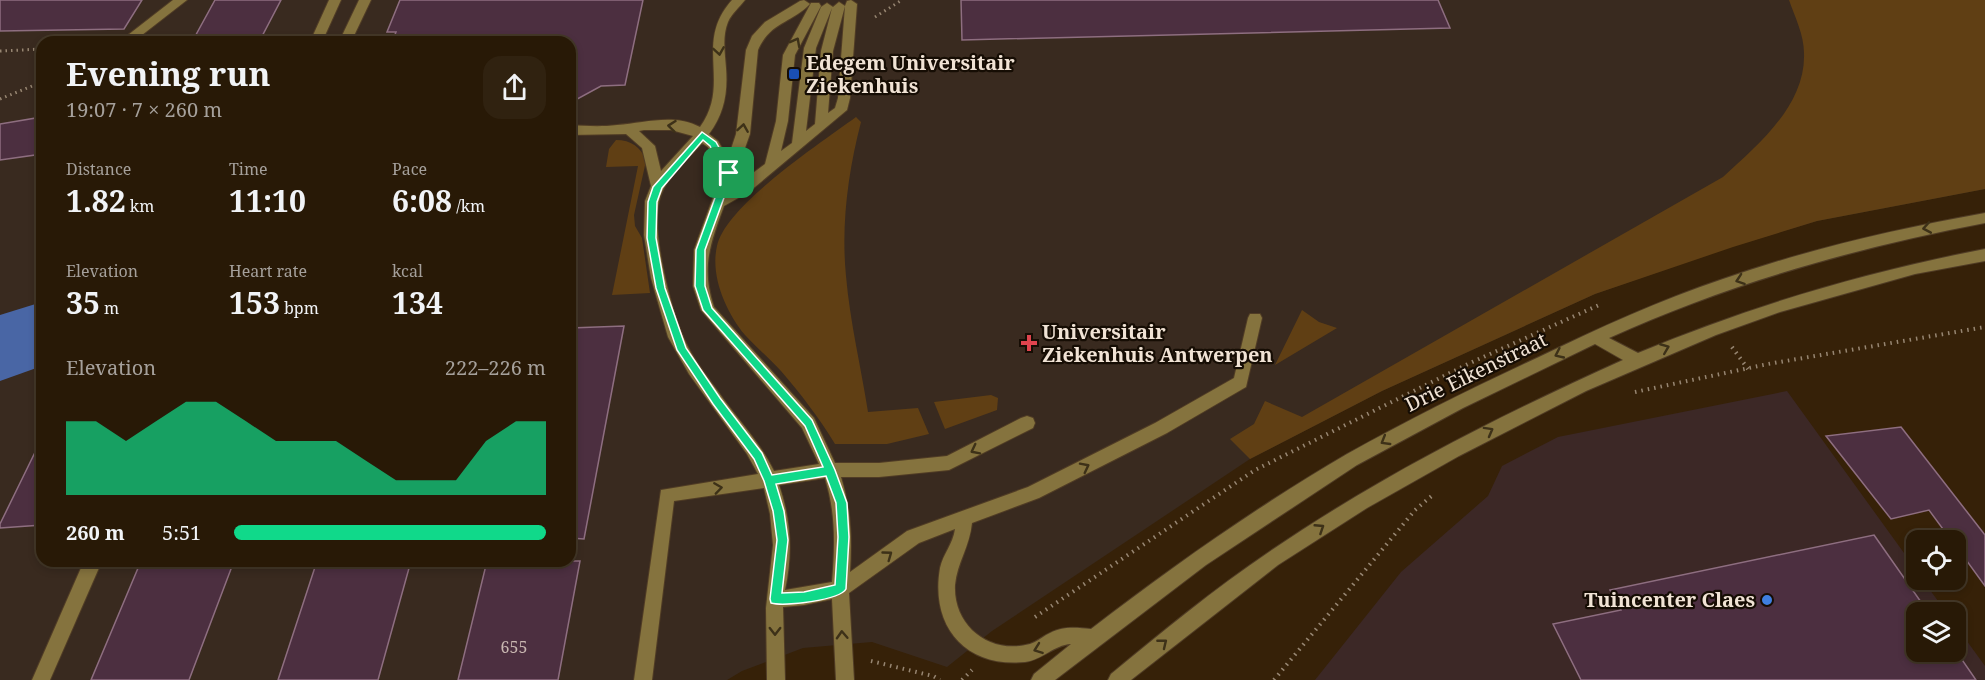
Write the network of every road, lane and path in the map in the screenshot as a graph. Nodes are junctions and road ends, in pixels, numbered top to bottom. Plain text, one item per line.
1 (181, 0) edge
2 (335, 0) edge
3 (365, 0) edge
4 (739, 0) edge
5 (827, 4) edge
6 (133, 36) edge
7 (319, 36) edge
8 (348, 36) edge
9 (36, 49) edge
10 (0, 51) edge
11 (36, 84) edge
12 (0, 99) edge
13 (821, 126) junction
14 (629, 129) junction
15 (576, 130) edge
16 (702, 135) junction
17 (798, 144) junction
18 (771, 166) junction
19 (729, 173) junction
20 (658, 187) junction
21 (718, 203) junction
22 (1985, 218) edge
23 (1985, 255) edge
24 (1255, 318) dead end
25 (1985, 327) edge
26 (1595, 337) junction
27 (1637, 360) junction
28 (1624, 395) dead end
29 (1027, 423) dead end
30 (830, 470) junction
31 (770, 481) junction
32 (1438, 490) dead end
33 (964, 519) junction
34 (90, 567) edge
35 (840, 589) junction
36 (775, 599) junction
37 (1093, 638) junction
38 (41, 680) edge
39 (643, 680) edge
40 (776, 680) edge
41 (845, 680) edge
42 (1040, 680) edge
43 (1117, 680) edge
44 (1274, 680) edge

1 - 6 street
2 - 7 street
3 - 8 street
4 -> 16 street
5 - 13 street
5 - 13 street
5 - 17 street
18 -> 5 street
19 -> 5 street
9 - 10 path
11 - 12 path
13 - 17 street
14 - 15 street
16 -> 14 street
14 - 20 street
16 - 19 street
16 - 20 street
17 - 18 street
18 - 21 street
19 - 21 street
20 - 31 street
21 - 30 street
22 -> 26 street, Drie Eikenstraat
27 -> 23 street
33 -> 24 street
25 - 28 path
26 - 27 street
26 -> 37 street, Drie Eikenstraat
43 -> 27 street
29 -> 30 street
30 - 31 street
30 - 35 street
31 - 36 street
39 -> 31 street
32 - 44 path
35 -> 33 street
37 -> 33 street
34 - 38 street
35 - 36 street
41 -> 35 street
36 -> 40 street
37 - 42 street, Drie Eikenstraat

